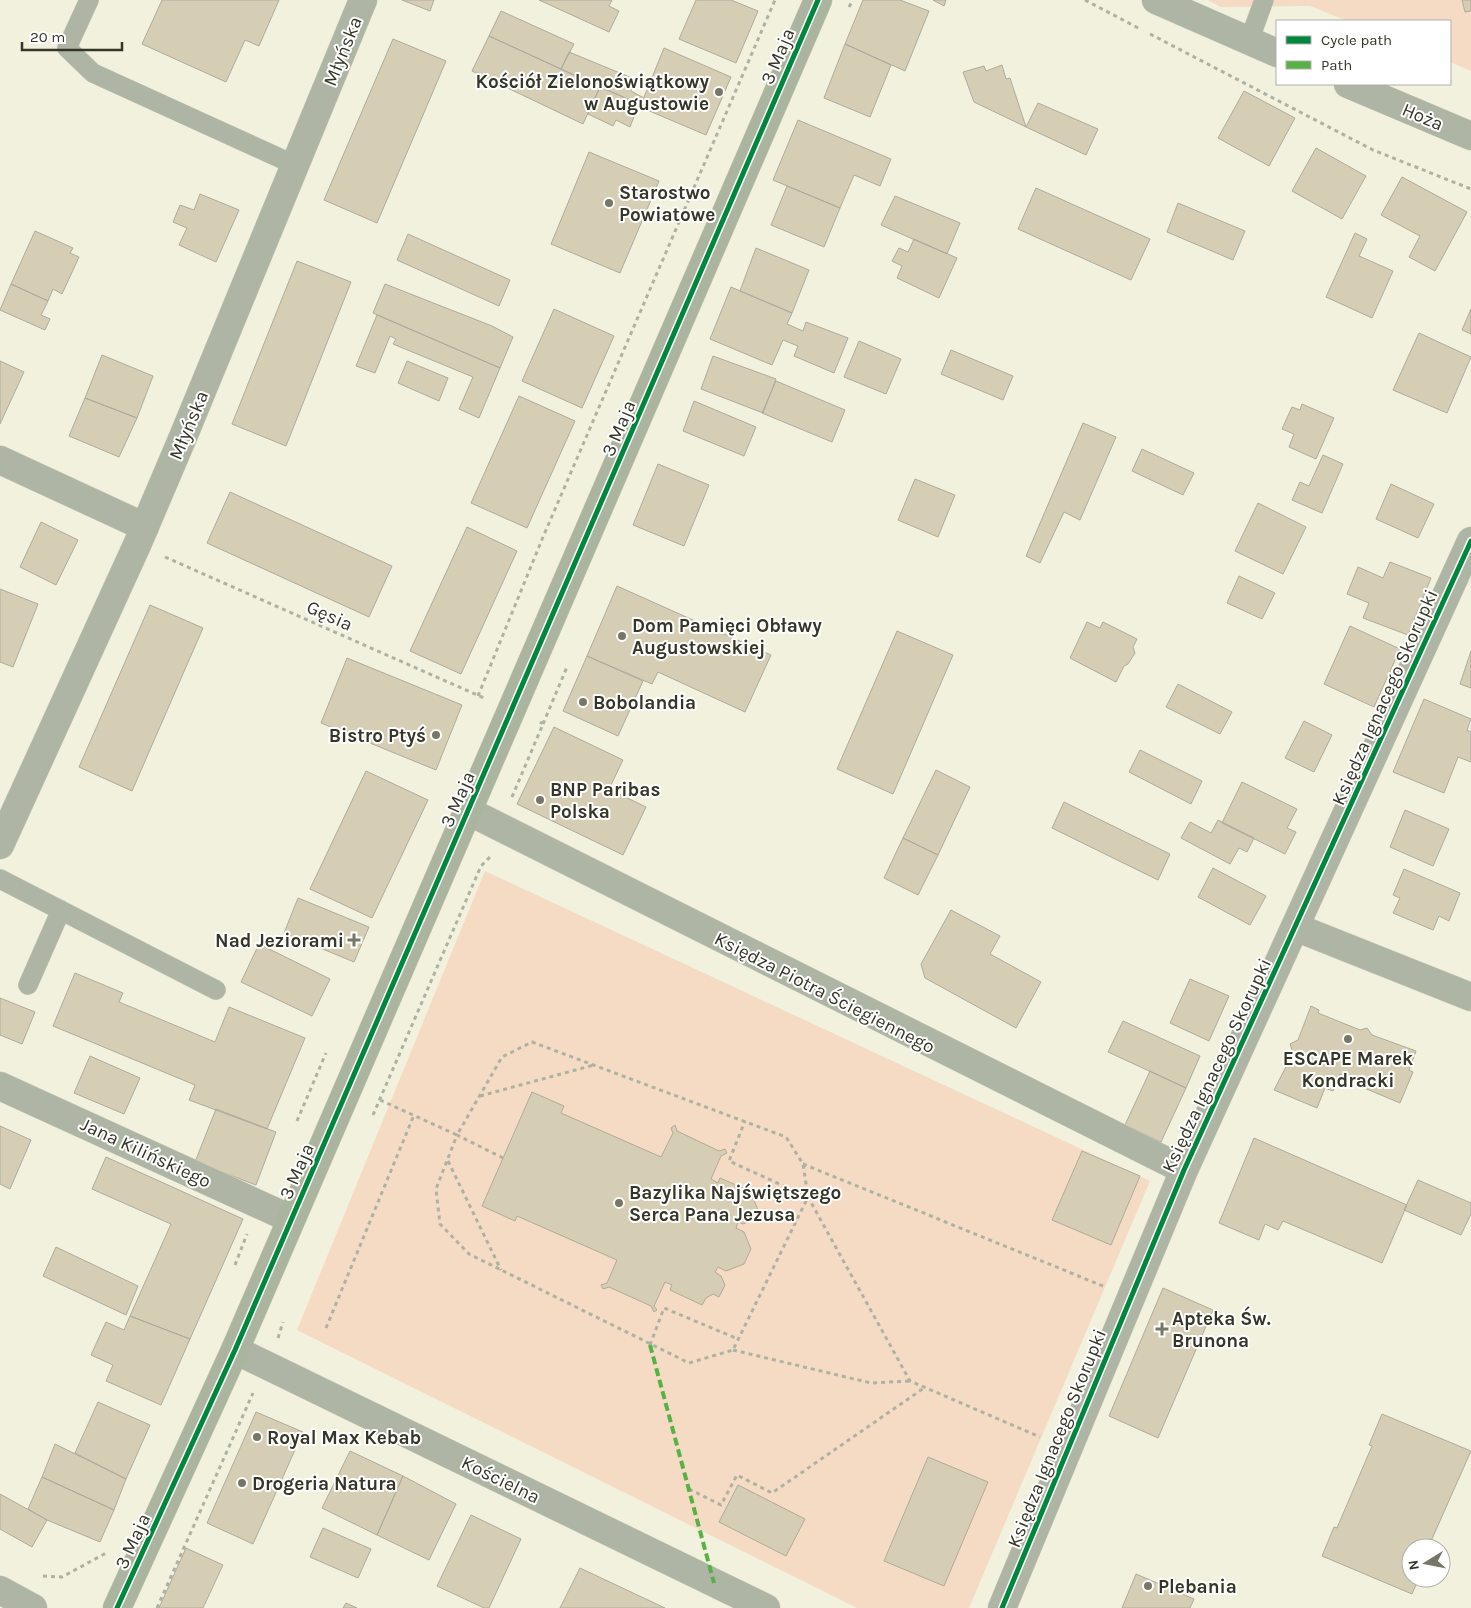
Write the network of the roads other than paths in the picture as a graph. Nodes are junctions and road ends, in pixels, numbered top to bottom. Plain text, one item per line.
1 (89, 0) edge
2 (363, 0) edge
3 (818, 0) edge
4 (1156, 0) edge
5 (1264, 0) edge
6 (1249, 41) junction
7 (1276, 53) edge
8 (1350, 85) edge
9 (1471, 136) edge
10 (295, 165) junction
11 (0, 460) edge
12 (141, 536) junction
13 (1471, 541) edge
14 (468, 811) junction
15 (0, 845) edge
16 (0, 879) edge
17 (62, 910) junction
18 (1296, 927) junction
19 (28, 985) dead end
20 (216, 990) dead end
21 (1471, 996) edge
22 (0, 1086) edge
23 (1184, 1170) junction
24 (291, 1219) junction
25 (235, 1350) junction
26 (0, 1590) edge
27 (33, 1608) edge
28 (117, 1608) edge
29 (766, 1608) edge
30 (1002, 1608) edge

1 - 10 lane
2 - 10 street, Młyńska
3 - 14 street, 3 Maja
4 - 6 street
5 - 6 lane
6 - 7 street
8 - 9 street, Hoża
10 - 12 street, Młyńska
11 - 12 street
12 - 15 street, Młyńska
13 - 18 street, Księdza Ignacego Skorupki
14 - 23 street, Księdza Piotra Ściegiennego
14 - 24 street, 3 Maja
16 - 17 lane
17 - 19 lane
17 - 20 lane
18 - 21 street
18 - 23 street, Księdza Ignacego Skorupki
22 - 24 street, Jana Kilińskiego
23 - 30 street, Księdza Ignacego Skorupki
24 - 25 street, 3 Maja
25 - 28 street, 3 Maja
25 - 29 street, Kościelna
26 - 27 street

